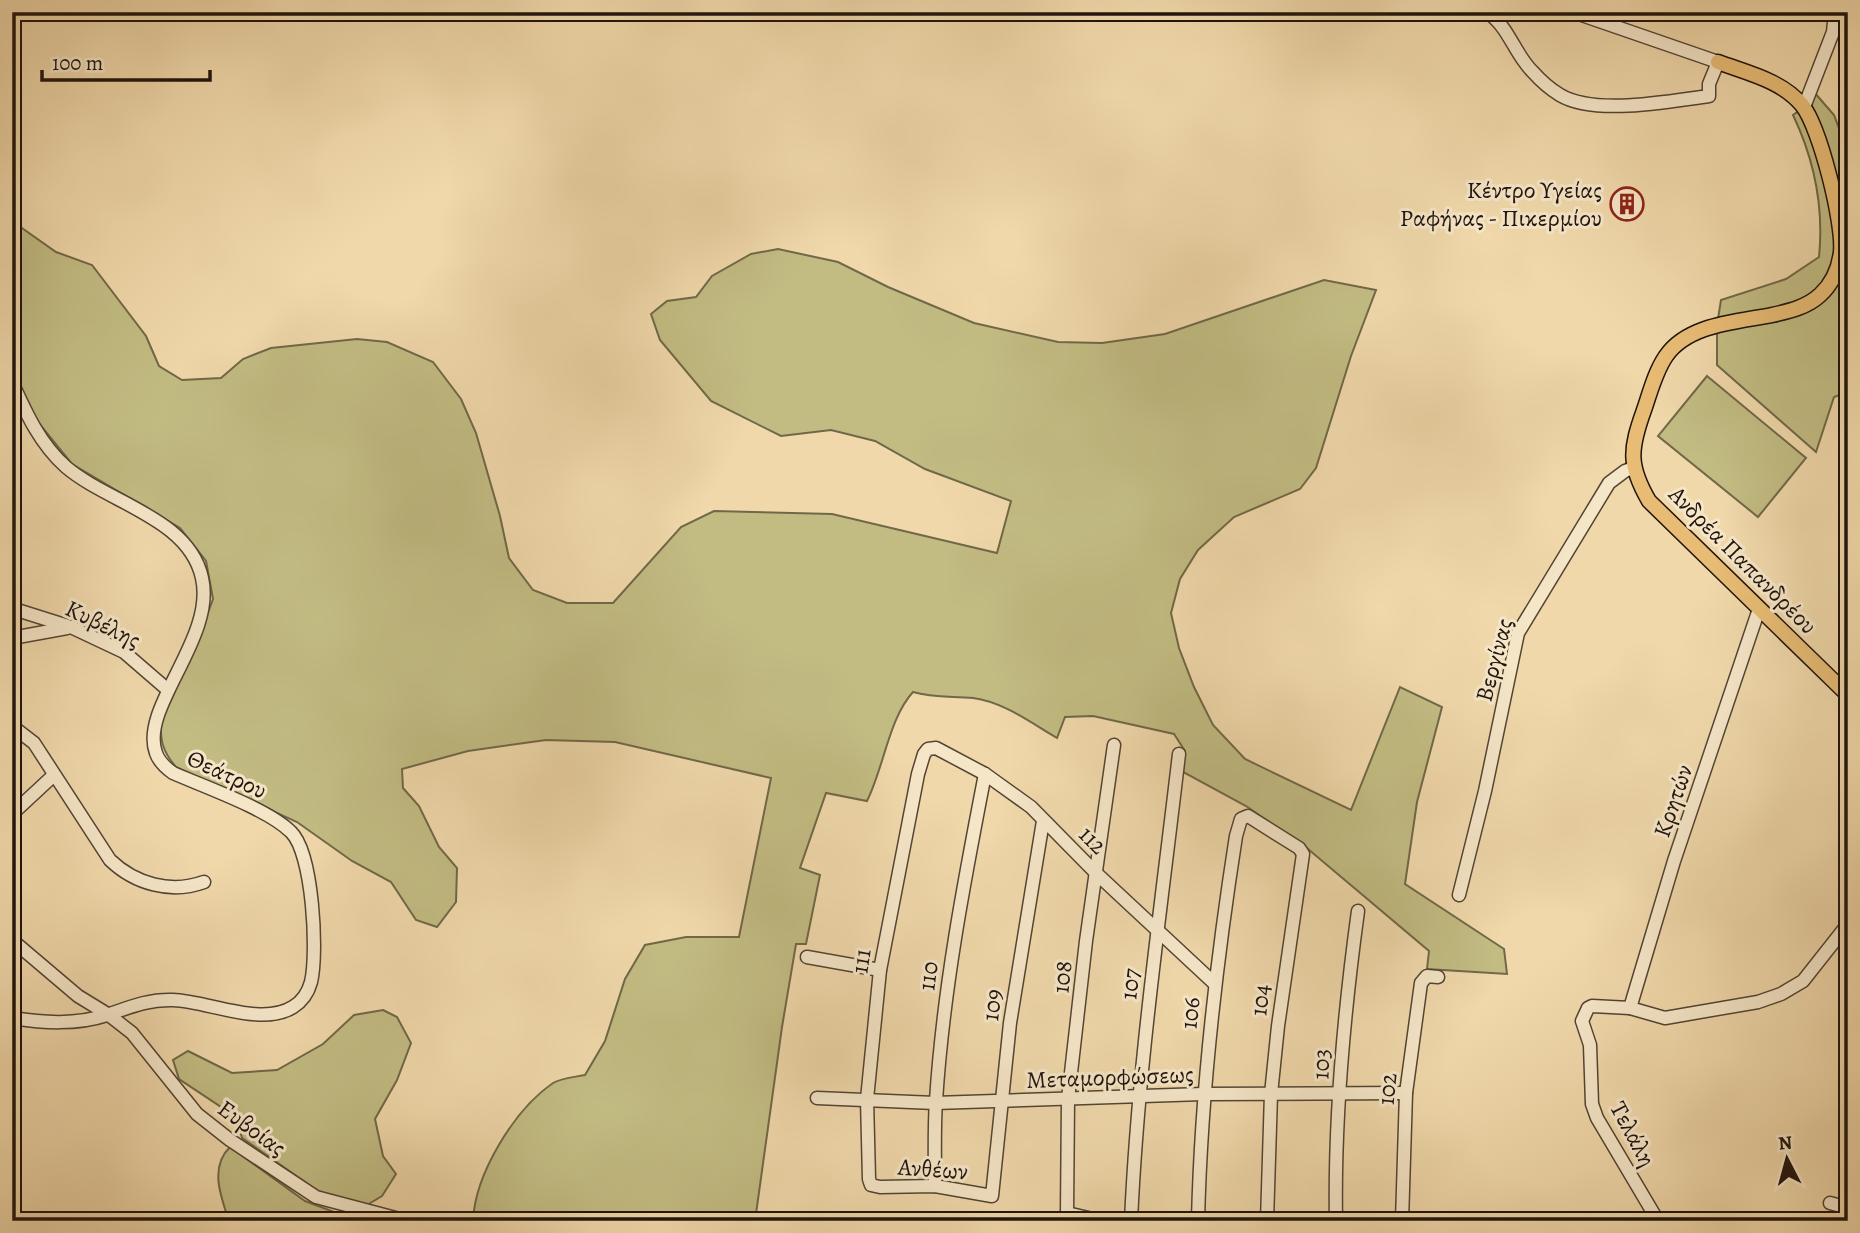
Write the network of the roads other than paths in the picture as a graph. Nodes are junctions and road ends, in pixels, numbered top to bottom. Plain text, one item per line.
1 (1487, 12) edge
2 (1573, 12) edge
3 (1835, 12) edge
4 (1718, 62) junction
5 (1804, 107) junction
6 (1842, 213) edge
7 (12, 382) edge
8 (1633, 468) junction
9 (12, 607) edge
10 (1759, 609) junction
11 (71, 627) junction
12 (12, 638) edge
13 (169, 690) junction
14 (1848, 695) edge
15 (12, 726) edge
16 (1114, 745) dead end
17 (929, 748) joint
18 (1179, 754) dead end
19 (985, 774) junction
20 (54, 775) junction
21 (12, 814) edge
22 (1248, 816) joint
23 (1043, 821) junction
24 (1097, 874) junction
25 (204, 882) dead end
26 (1459, 895) dead end
27 (1358, 911) dead end
28 (1848, 924) edge
29 (1159, 932) junction
30 (12, 940) edge
31 (807, 957) dead end
32 (880, 970) junction
33 (1438, 976) dead end
34 (1214, 983) junction
35 (1630, 1008) junction
36 (108, 1014) junction
37 (12, 1018) edge
38 (1341, 1093) junction
39 (1406, 1093) junction
40 (1203, 1094) junction
41 (1271, 1094) junction
42 (1141, 1096) junction
43 (817, 1098) dead end
44 (867, 1098) junction
45 (1068, 1098) junction
46 (1003, 1102) junction
47 (935, 1103) junction
48 (871, 1185) joint
49 (935, 1186) junction
50 (992, 1196) joint
51 (1830, 1203) dead end
52 (1848, 1208) edge
53 (407, 1221) edge
54 (1101, 1221) edge
55 (1131, 1221) edge
56 (1198, 1221) edge
57 (1267, 1221) edge
58 (1336, 1221) edge
59 (1402, 1221) edge
60 (1658, 1221) edge

1 - 4 street
2 - 4 street
3 - 5 street
4 - 5 main road
5 - 6 main road
6 - 8 main road
7 - 13 street, Θεάτρου
8 - 10 main road, Ανδρέα Παπανδρέου
8 - 26 street, Βεργίνας
9 - 11 street, Κυβέλης
10 - 14 main road, Ανδρέα Παπανδρέου
10 - 35 street, Κρητών
11 - 12 street
11 - 13 street, Κυβέλης
13 - 36 street, Θεάτρου
15 - 20 street
16 - 24 street, 108
17 - 19 street, 112
17 - 32 street, 111
18 - 29 street, 107
19 - 23 street, 112
19 - 47 street, 110
20 - 21 street
20 - 25 street
22 - 34 street, 106
22 - 41 street, 104
23 - 24 street, 112
23 - 46 street, 109
24 - 29 street, 112
24 - 45 street, 108
27 - 38 street, 103
28 - 35 street
29 - 34 street, 112
29 - 42 street, 107
30 - 36 street, Ευβοίας
31 - 32 street
32 - 44 street, 111
33 - 39 street, 102
34 - 40 street, 106
35 - 60 street, Τελάλη
36 - 37 street, Θεάτρου
36 - 53 street, Ευβοίας
38 - 39 street, Μεταμορφώσεως
38 - 41 street, Μεταμορφώσεως
38 - 58 street, 103
39 - 59 street, 102
40 - 41 street, Μεταμορφώσεως
40 - 42 street, Μεταμορφώσεως
40 - 56 street, 106
41 - 57 street, 104
42 - 45 street, Μεταμορφώσεως
42 - 55 street, 107
43 - 44 street, Μεταμορφώσεως
44 - 47 street, Μεταμορφώσεως
44 - 48 street, 111
45 - 46 street, Μεταμορφώσεως
45 - 54 street, 108
46 - 47 street, Μεταμορφώσεως
46 - 50 street, 109
47 - 49 street, 110
48 - 49 street, Ανθέων
49 - 50 street, Ανθέων
51 - 52 street

